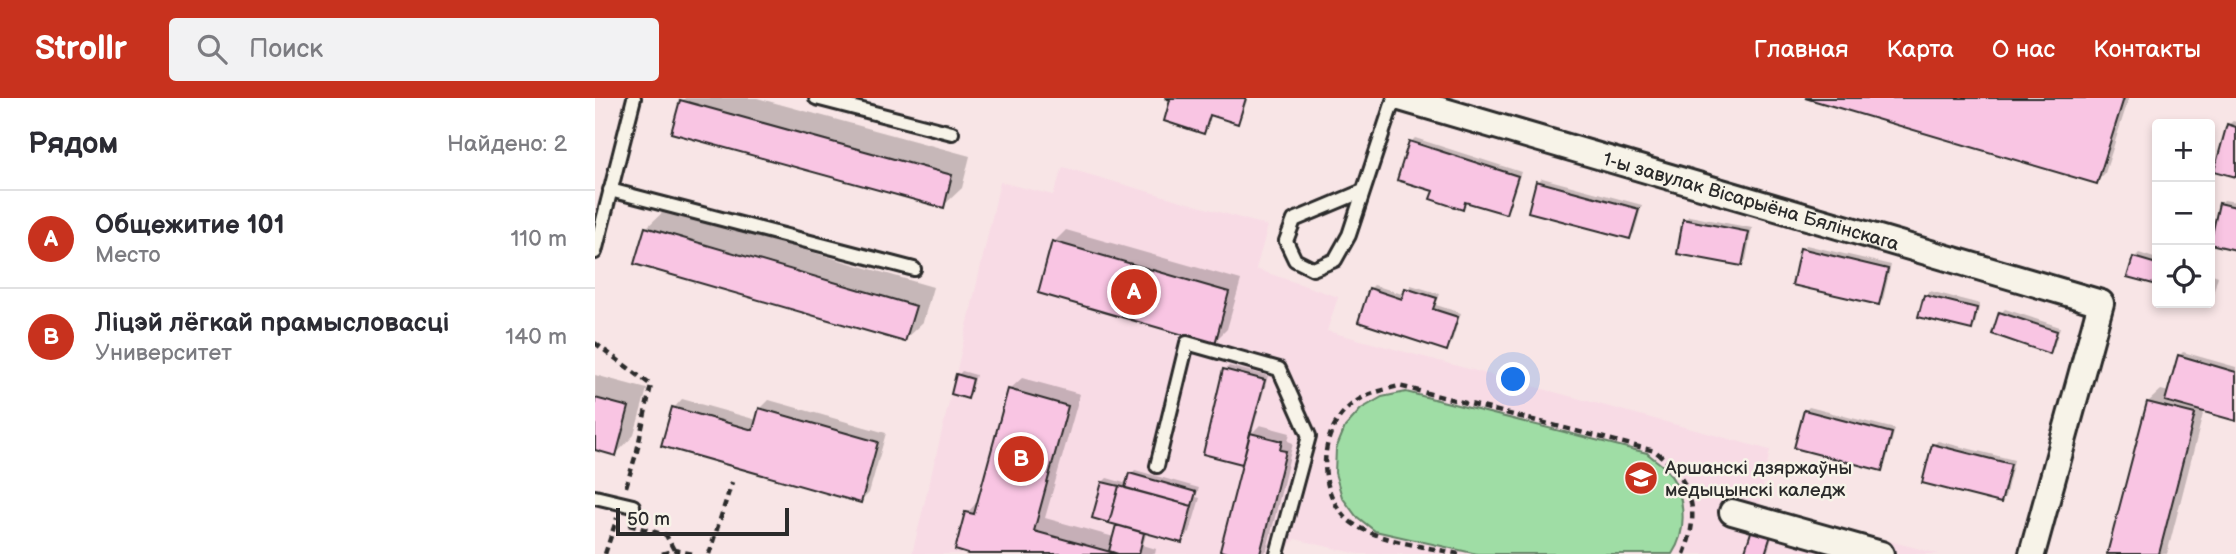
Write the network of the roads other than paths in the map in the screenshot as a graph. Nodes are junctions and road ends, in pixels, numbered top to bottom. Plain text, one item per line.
1 (634, 98) edge
2 (816, 98) edge
3 (1394, 98) edge
4 (1400, 98) edge
5 (952, 133) dead end
6 (610, 190) junction
7 (1363, 191) junction
8 (595, 252) edge
9 (914, 269) dead end
10 (1157, 466) dead end
11 (595, 497) edge
12 (627, 505) road end
13 (1732, 512) dead end
14 (1277, 554) edge
15 (1881, 554) edge
16 (2032, 554) edge

1 - 6 lane
2 - 5 lane
3 - 7 lane
4 - 16 street, 1-ы завулак Вісарыёна Бялінскага
6 - 8 lane
6 - 9 lane
7 - 7 lane
10 - 14 lane
11 - 12 lane
13 - 15 street

